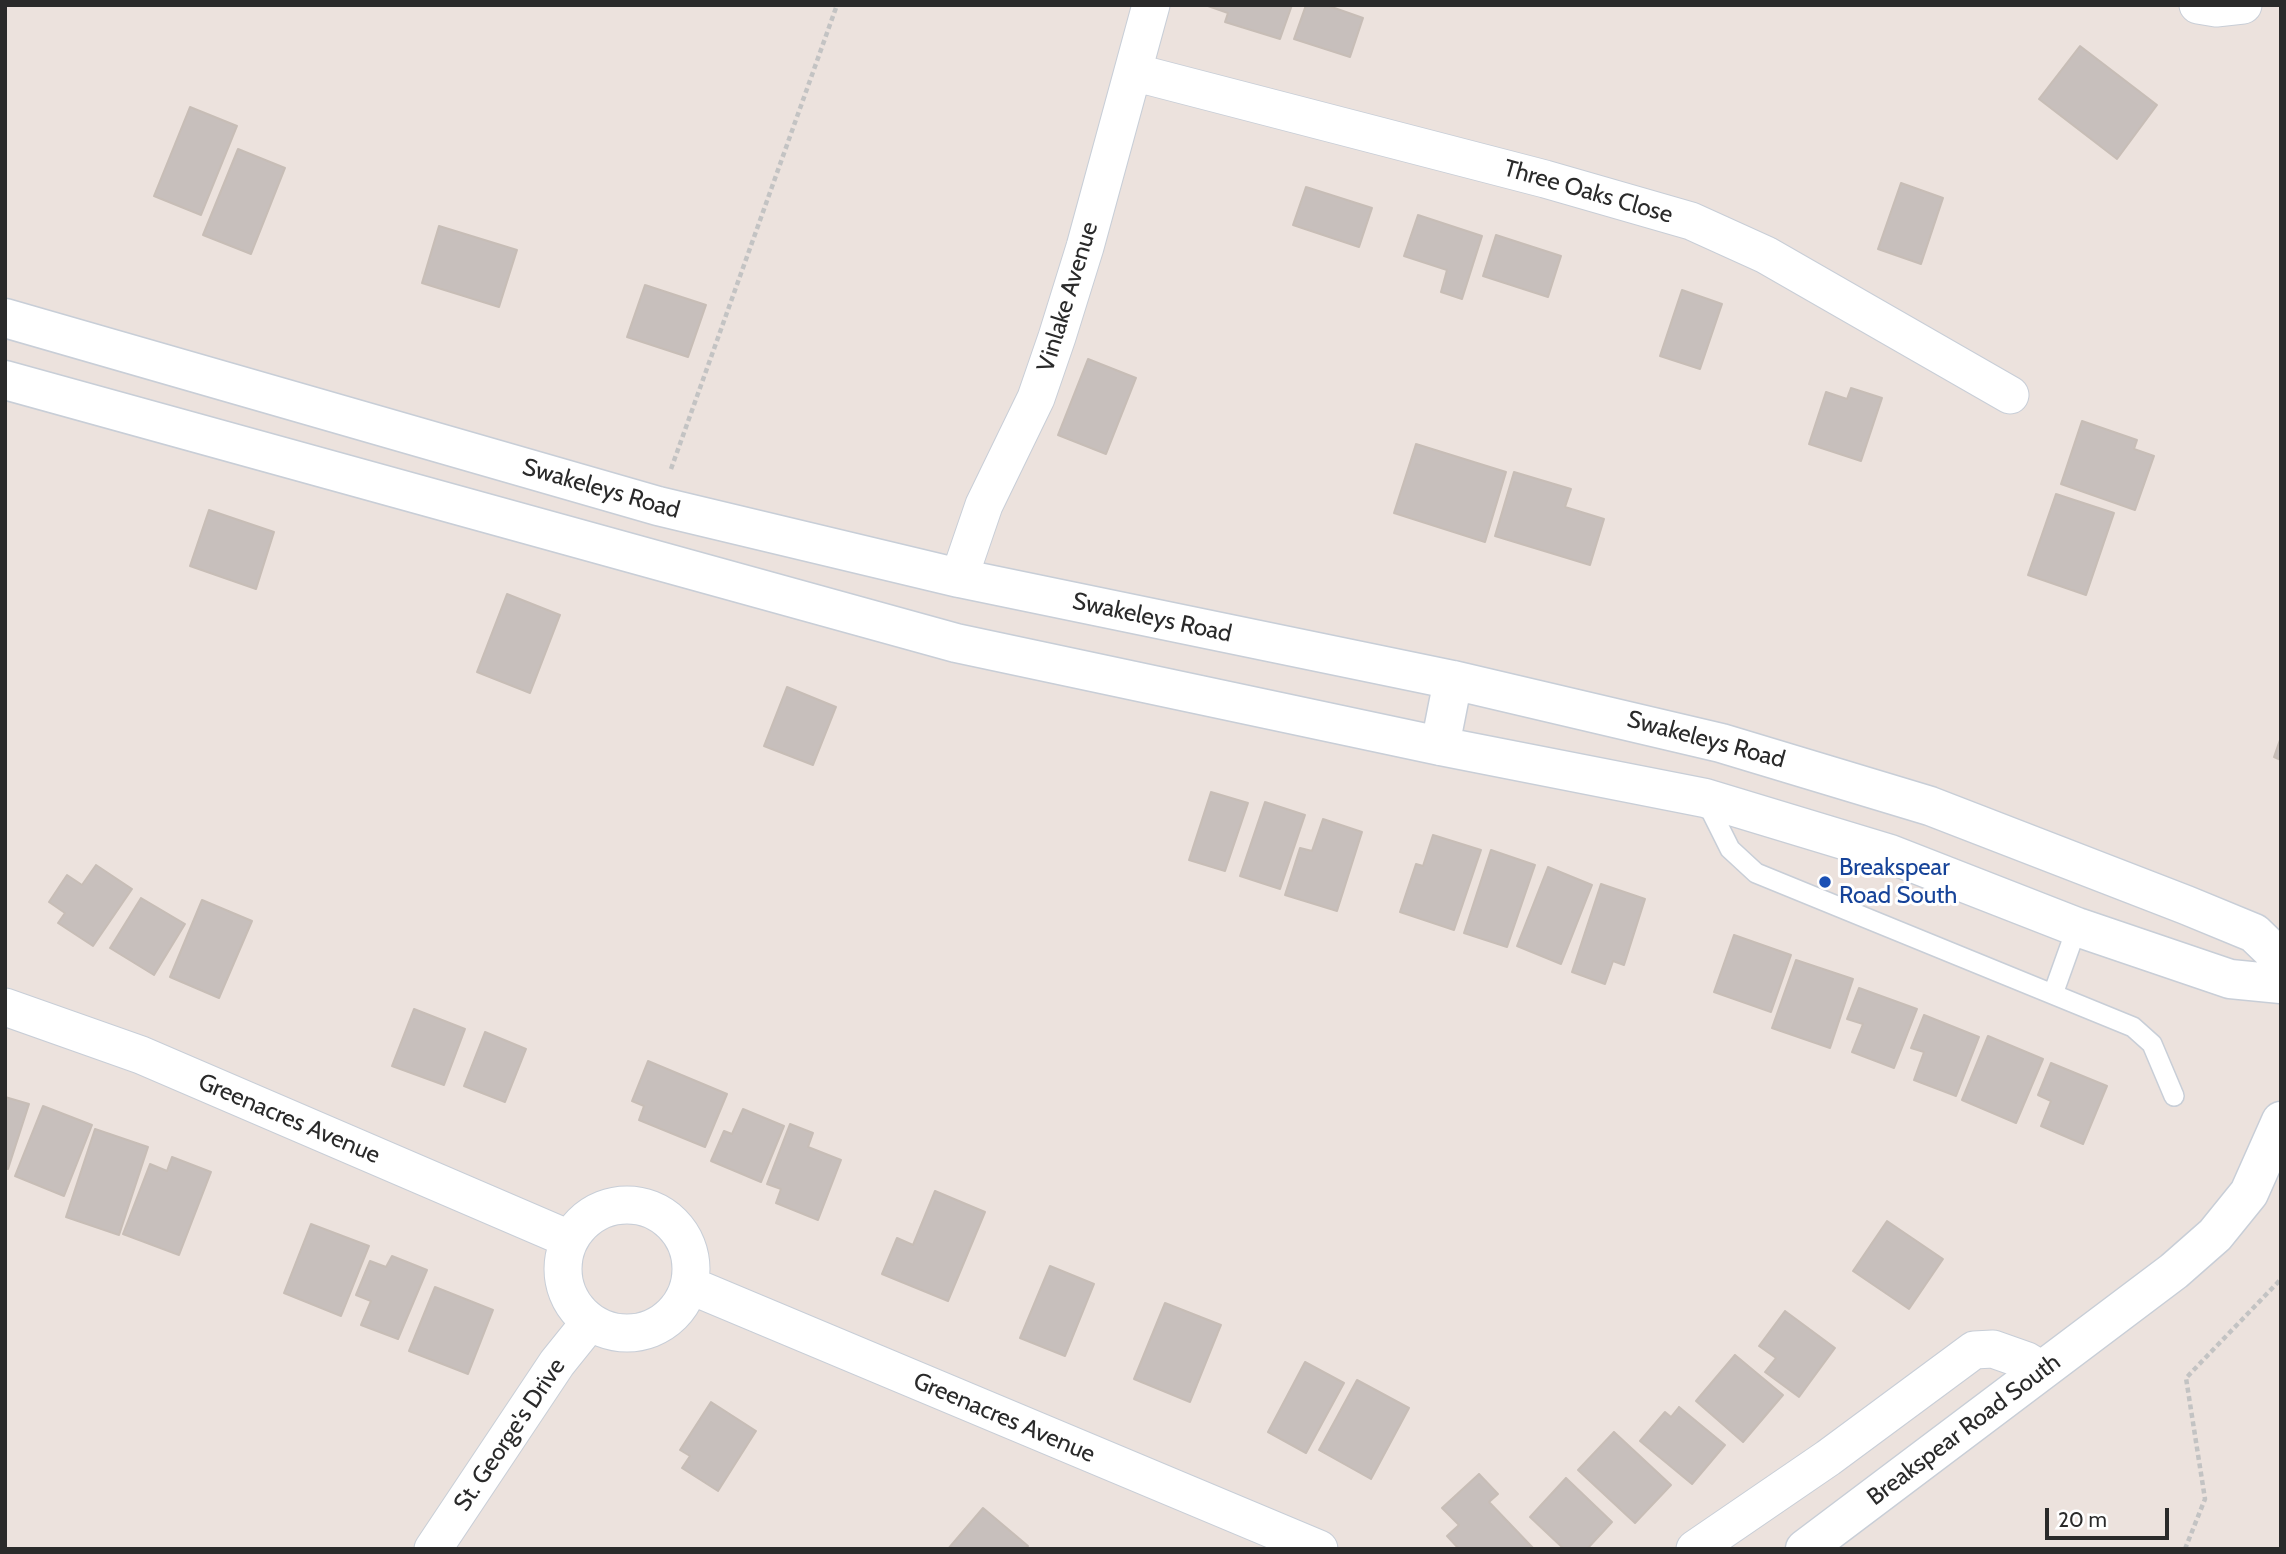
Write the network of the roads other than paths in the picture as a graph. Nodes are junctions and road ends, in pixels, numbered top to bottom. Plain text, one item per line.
1 (1152, 5) edge
2 (2198, 5) edge
3 (2243, 5) edge
4 (1133, 72) junction
5 (5, 318) edge
6 (5, 380) edge
7 (2010, 395) dead end
8 (959, 578) junction
9 (1453, 680) junction
10 (1440, 746) junction
11 (1705, 798) junction
12 (2077, 927) junction
13 (2281, 960) edge
14 (2281, 984) edge
15 (2053, 994) junction
16 (5, 1007) edge
17 (2175, 1096) dead end
18 (2281, 1121) edge
19 (569, 1239) junction
20 (689, 1286) junction
21 (590, 1322) junction
22 (2042, 1370) junction
23 (433, 1549) edge
24 (1320, 1549) edge
25 (1695, 1549) edge
26 (1805, 1549) edge

1 - 4 street, Vinlake Avenue
2 - 3 street
4 - 7 street, Three Oaks Close
4 - 8 street, Vinlake Avenue
5 - 8 main road, Swakeleys Road
6 - 10 main road
8 - 9 main road, Swakeleys Road
9 - 10 main road
9 - 13 main road, Swakeleys Road
10 - 11 main road
11 - 12 main road
11 - 15 lane
12 - 14 main road
12 - 15 lane
15 - 17 lane
16 - 19 street, Greenacres Avenue
18 - 22 main road, Breakspear Road South
19 - 20 street
19 - 21 street
20 - 21 street
20 - 24 street, Greenacres Avenue
21 - 23 street, St. George's Drive
22 - 25 street
22 - 26 main road, Breakspear Road South

